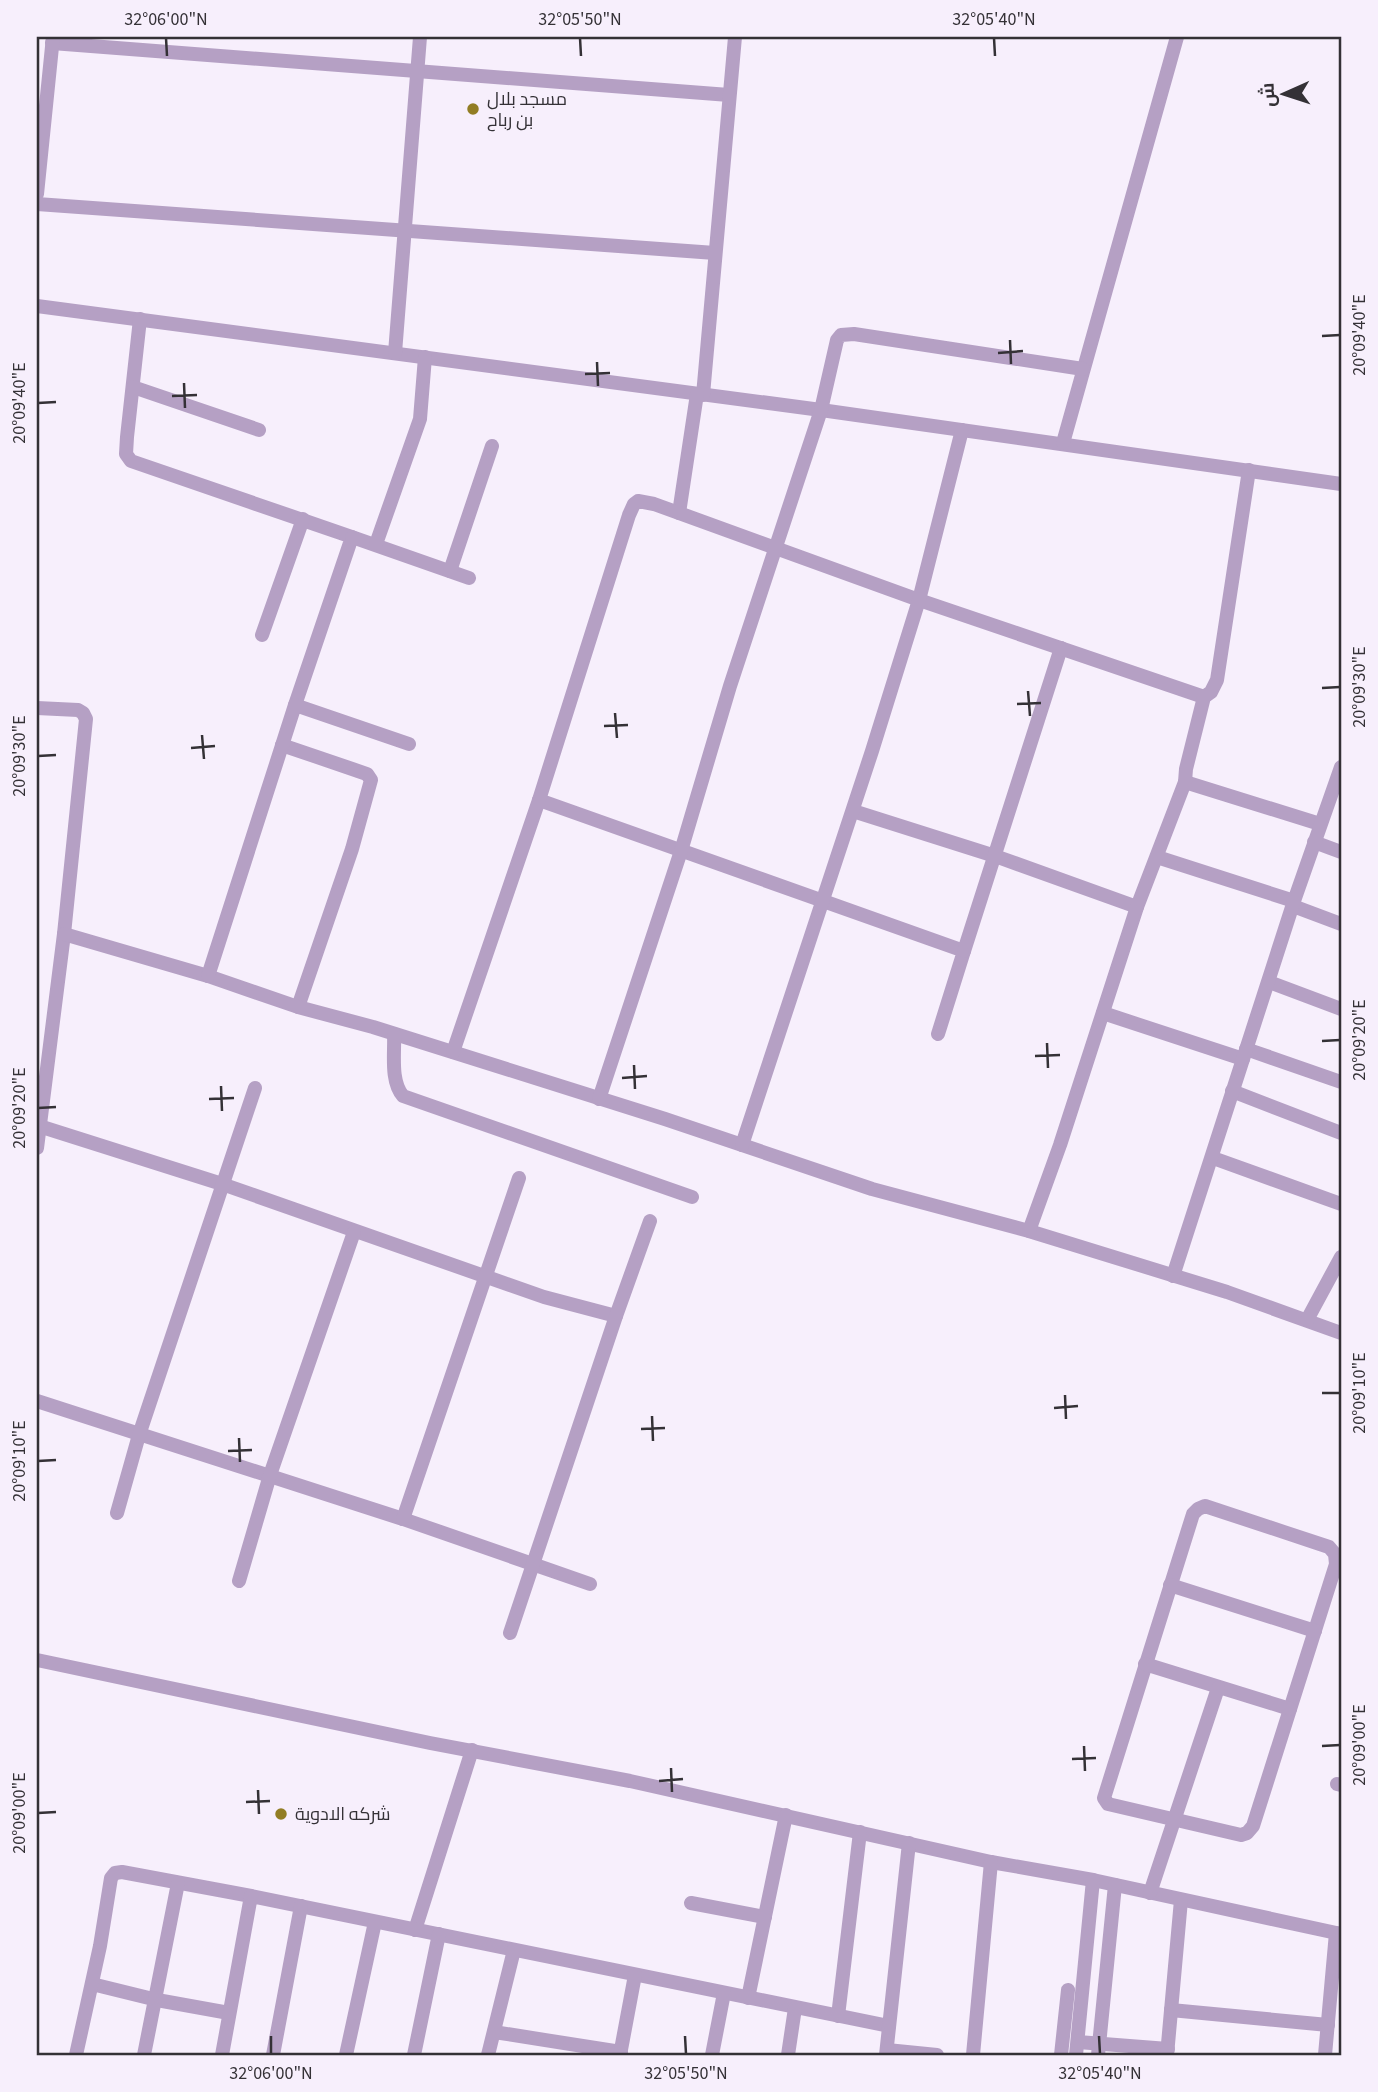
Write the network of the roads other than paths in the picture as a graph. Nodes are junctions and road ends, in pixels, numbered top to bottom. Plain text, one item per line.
1 (420, 37) edge
2 (735, 37) edge
3 (1177, 37) edge
4 (52, 40) edge
5 (417, 71) junction
6 (729, 95) junction
7 (37, 194) edge
8 (37, 204) edge
9 (404, 229) junction
10 (715, 253) junction
11 (37, 306) edge
12 (140, 319) junction
13 (395, 353) junction
14 (425, 357) junction
15 (1083, 369) junction
16 (133, 387) junction
17 (700, 394) junction
18 (821, 410) junction
19 (259, 430) dead end
20 (962, 430) junction
21 (1063, 443) junction
22 (492, 446) dead end
23 (1249, 470) junction
24 (1341, 484) edge
25 (679, 513) junction
26 (303, 519) junction
27 (352, 537) junction
28 (376, 544) junction
29 (776, 547) junction
30 (450, 571) junction
31 (469, 578) dead end
32 (919, 600) junction
33 (262, 635) dead end
34 (1061, 648) junction
35 (1204, 697) junction
36 (295, 705) junction
37 (37, 708) edge
38 (409, 744) dead end
39 (282, 746) junction
40 (1341, 767) edge
41 (1185, 782) junction
42 (539, 800) junction
43 (853, 811) junction
44 (1320, 824) junction
45 (1314, 842) junction
46 (681, 851) junction
47 (1341, 852) edge
48 (995, 856) junction
49 (1157, 857) junction
50 (822, 901) junction
51 (1294, 904) junction
52 (1137, 907) junction
53 (1341, 924) edge
54 (64, 934) junction
55 (964, 951) junction
56 (208, 976) junction
57 (1269, 982) junction
58 (298, 1007) junction
59 (1341, 1009) edge
60 (1103, 1013) junction
61 (394, 1034) junction
62 (938, 1034) dead end
63 (453, 1052) junction
64 (1245, 1054) junction
65 (1341, 1082) edge
66 (255, 1087) dead end
67 (1232, 1091) junction
68 (599, 1099) junction
69 (39, 1126) junction
70 (1341, 1133) edge
71 (742, 1145) junction
72 (37, 1148) edge
73 (1213, 1158) junction
74 (519, 1178) dead end
75 (222, 1184) junction
76 (692, 1197) dead end
77 (1341, 1205) edge
78 (650, 1221) dead end
79 (1029, 1231) junction
80 (355, 1232) junction
81 (1341, 1257) edge
82 (485, 1276) junction
83 (1173, 1276) junction
84 (616, 1316) junction
85 (1307, 1320) junction
86 (1341, 1333) edge
87 (37, 1401) edge
88 (139, 1435) junction
89 (271, 1475) junction
90 (117, 1513) dead end
91 (403, 1519) junction
92 (533, 1564) junction
93 (239, 1581) dead end
94 (590, 1584) dead end
95 (1170, 1585) junction
96 (1315, 1631) junction
97 (510, 1633) dead end
98 (37, 1660) edge
99 (1145, 1664) junction
100 (1218, 1688) junction
101 (1290, 1709) junction
102 (472, 1750) junction
103 (786, 1815) junction
104 (1174, 1819) junction
105 (860, 1832) junction
106 (909, 1843) junction
107 (991, 1862) junction
108 (1093, 1881) junction
109 (178, 1883) junction
110 (1115, 1885) junction
111 (1150, 1893) junction
112 (251, 1896) junction
113 (1181, 1900) junction
114 (691, 1903) dead end
115 (301, 1906) junction
116 (765, 1917) junction
117 (375, 1922) junction
118 (415, 1930) junction
119 (439, 1934) junction
120 (1339, 1934) edge
121 (514, 1950) junction
122 (635, 1975) junction
123 (92, 1984) junction
124 (1068, 1990) dead end
125 (724, 1993) junction
126 (748, 1998) junction
127 (157, 2000) junction
128 (795, 2008) junction
129 (1171, 2010) junction
130 (229, 2013) junction
131 (838, 2016) junction
132 (1328, 2025) junction
133 (889, 2026) junction
134 (494, 2032) junction
135 (1077, 2049) edge
136 (1099, 2050) edge
137 (1168, 2052) edge
138 (886, 2053) edge
139 (620, 2054) edge
140 (76, 2055) edge
141 (145, 2055) edge
142 (222, 2055) edge
143 (273, 2055) edge
144 (346, 2055) edge
145 (414, 2055) edge
146 (488, 2055) edge
147 (712, 2055) edge
148 (788, 2055) edge
149 (937, 2055) edge
150 (973, 2055) edge
151 (1061, 2055) edge
152 (1325, 2055) edge

1 - 5 street
2 - 6 street
3 - 15 street
4 - 5 street
4 - 7 street
5 - 6 street
5 - 9 street
6 - 10 street
8 - 9 street
9 - 10 street
9 - 13 street
10 - 17 street
11 - 12 street
12 - 13 street
12 - 16 street
13 - 14 street
14 - 17 street
14 - 28 street
15 - 18 street
15 - 21 street
16 - 19 street
16 - 26 street
17 - 18 street
17 - 25 street
18 - 20 street
18 - 29 street
20 - 21 street
20 - 32 street
21 - 23 street
22 - 30 street
23 - 24 street
23 - 35 street
25 - 29 street
25 - 42 street
26 - 27 street
26 - 33 street
27 - 28 street
27 - 36 street
28 - 30 street
29 - 32 street
29 - 46 street
30 - 31 street
32 - 34 street
32 - 43 street
34 - 35 street
34 - 48 street
35 - 41 street
36 - 38 street
36 - 39 street
37 - 54 street
39 - 56 street
39 - 58 street
40 - 44 street
41 - 44 street
41 - 49 street
42 - 46 street
42 - 63 street
43 - 48 street
43 - 50 street
44 - 45 street
45 - 47 street
45 - 51 street
46 - 50 street
46 - 68 street
48 - 52 street
48 - 55 street
49 - 51 street
49 - 52 street
50 - 55 street
50 - 71 street
51 - 53 street
51 - 57 street
52 - 60 street
54 - 56 street
54 - 69 street
55 - 62 street
56 - 58 street
57 - 59 street
57 - 64 street
58 - 61 street
60 - 64 street
60 - 79 street
61 - 63 street
61 - 76 street
63 - 68 street
64 - 65 street
64 - 67 street
66 - 75 street
67 - 70 street
67 - 73 street
68 - 71 street
69 - 72 street
69 - 75 street
71 - 79 street
73 - 77 street
73 - 83 street
74 - 82 street
75 - 80 street
75 - 88 street
78 - 84 street
79 - 83 street
80 - 82 street
80 - 89 street
81 - 85 street
82 - 84 street
82 - 91 street
83 - 85 street
84 - 92 street
85 - 86 street
87 - 88 street
88 - 89 street
88 - 90 street
89 - 91 street
89 - 93 street
91 - 92 street
92 - 94 street
92 - 97 street
95 - 96 street
95 - 96 street
95 - 99 street
96 - 101 street
98 - 102 street
99 - 100 street
99 - 104 street
100 - 101 street
100 - 104 street
101 - 104 street
102 - 103 street
102 - 118 street
103 - 105 street
103 - 116 street
104 - 111 street
105 - 106 street
105 - 131 street
106 - 107 street
106 - 133 street
107 - 108 street
107 - 150 street
108 - 110 street
108 - 135 street
109 - 112 street
109 - 123 street
109 - 127 street
110 - 111 street
110 - 136 street
111 - 113 street
112 - 115 street
112 - 130 street
113 - 120 street
113 - 129 street
114 - 116 street
115 - 117 street
115 - 143 street
116 - 126 street
117 - 118 street
117 - 144 street
118 - 119 street
119 - 121 street
119 - 145 street
120 - 132 street
121 - 122 street
121 - 134 street
122 - 125 street
122 - 139 street
123 - 127 street
123 - 140 street
124 - 151 street
125 - 126 street
125 - 147 street
126 - 128 street
127 - 130 street
127 - 141 street
128 - 131 street
128 - 148 street
129 - 132 street
129 - 137 street
130 - 142 street
131 - 133 street
132 - 152 street
133 - 138 street
134 - 139 street
134 - 146 street
135 - 136 street
136 - 137 street
138 - 149 street

